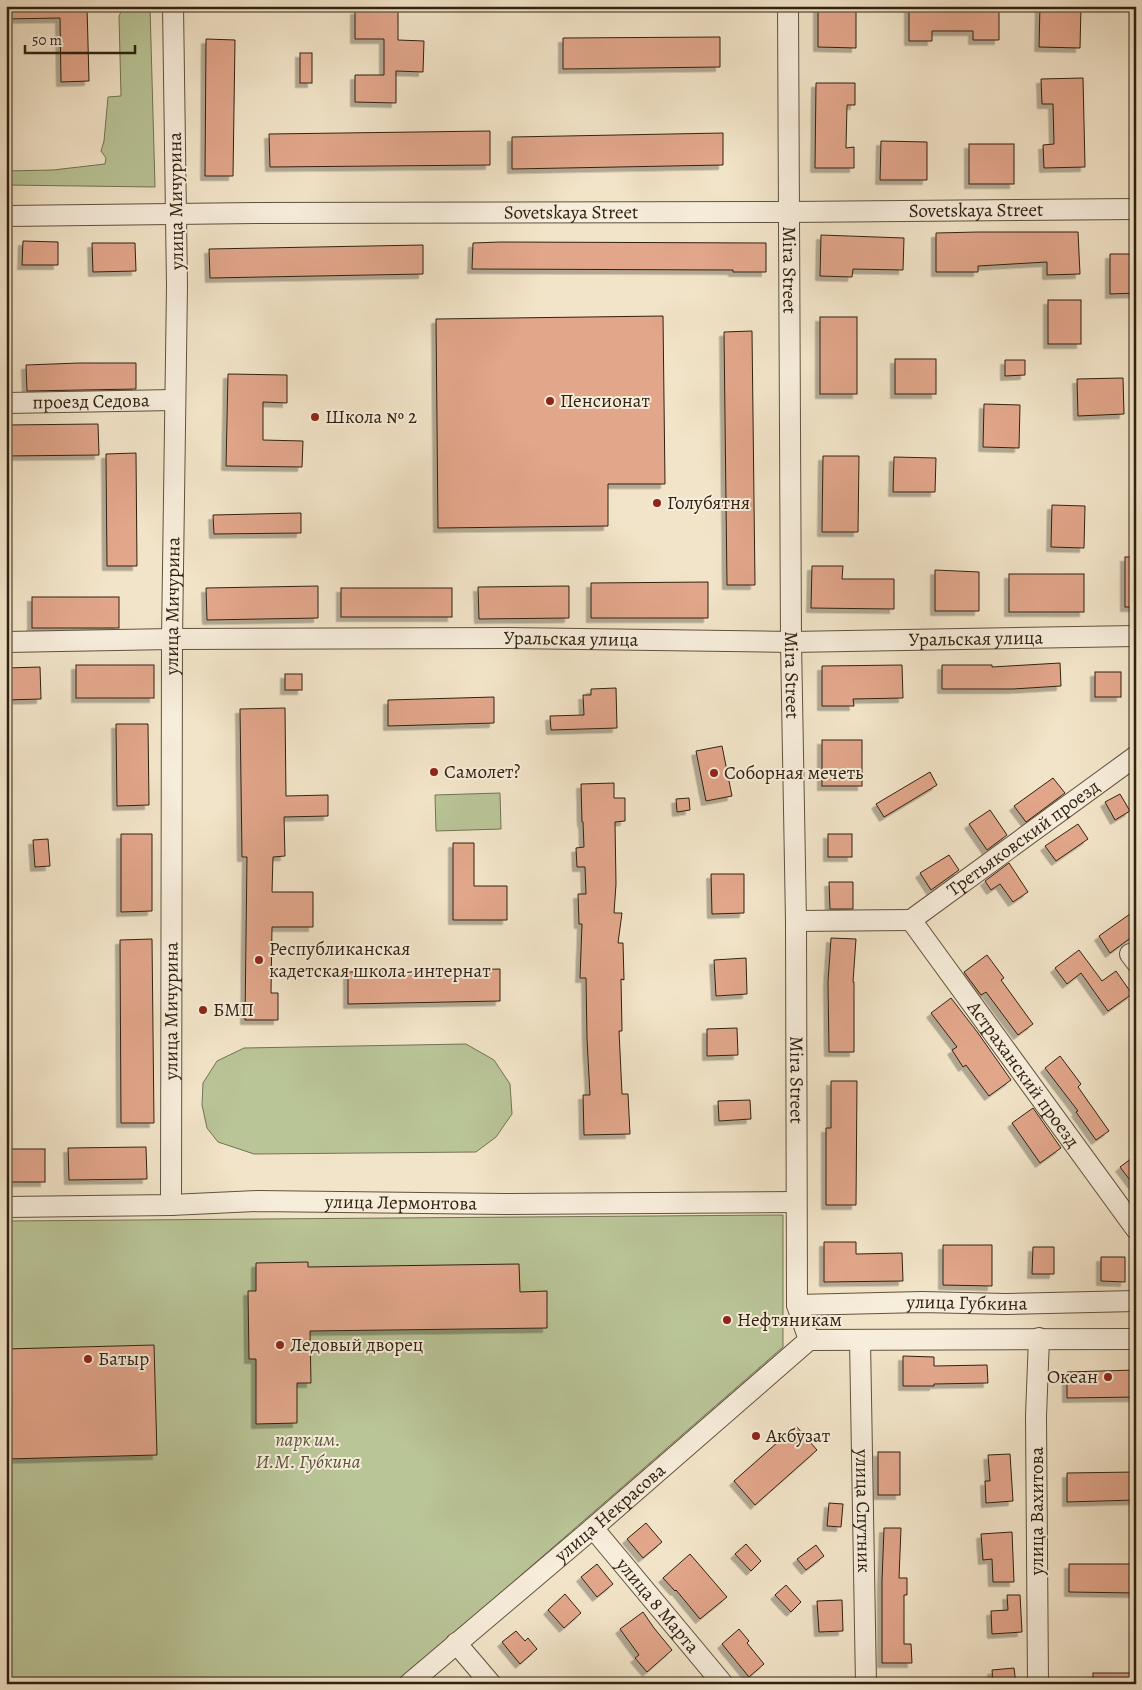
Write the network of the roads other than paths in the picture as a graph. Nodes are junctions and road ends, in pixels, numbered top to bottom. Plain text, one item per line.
1 (174, 6) edge
2 (788, 6) edge
3 (1136, 209) edge
4 (789, 212) junction
5 (176, 215) junction
6 (6, 216) edge
7 (175, 400) junction
8 (6, 403) edge
9 (1136, 636) edge
10 (172, 639) junction
11 (6, 642) edge
12 (791, 642) junction
13 (1136, 756) edge
14 (911, 920) junction
15 (796, 921) junction
16 (796, 1202) junction
17 (171, 1205) junction
18 (6, 1207) edge
19 (1136, 1229) edge
20 (1136, 1301) edge
21 (797, 1305) junction
22 (1039, 1338) junction
23 (1136, 1339) edge
24 (810, 1340) junction
25 (860, 1340) junction
26 (593, 1528) junction
27 (456, 1643) junction
28 (409, 1684) edge
29 (491, 1684) edge
30 (723, 1684) edge
31 (866, 1684) edge
32 (1038, 1684) edge

1 - 5 street, улица Мичурина
2 - 4 street, Mira Street
3 - 4 street, Sovetskaya Street
4 - 5 street, Sovetskaya Street
4 - 12 street, Mira Street
5 - 6 street, Sovetskaya Street
5 - 7 street, улица Мичурина
7 - 8 street, проезд Седова
7 - 10 street, улица Мичурина
9 - 12 street, Уральская улица
10 - 11 street, Уральская улица
10 - 12 street, Уральская улица
10 - 17 street, улица Мичурина
12 - 15 street, Mira Street
13 - 14 street, Третьяковский проезд
14 - 15 street
14 - 19 street, Астраханский проезд
15 - 16 street, Mira Street
16 - 17 street, улица Лермонтова
16 - 21 street, Mira Street
17 - 18 street, улица Лермонтова
20 - 21 street, улица Губкина
21 - 24 street, Mira Street
22 - 23 street, улица Губкина
22 - 25 street, улица Губкина
22 - 32 street, улица Вахитова
24 - 25 street, улица Губкина
24 - 26 street, улица Некрасова
25 - 31 street, улица Спутник
26 - 27 street, улица Некрасова
26 - 30 street, улица 8 Марта
27 - 28 street, улица Некрасова
27 - 29 street

